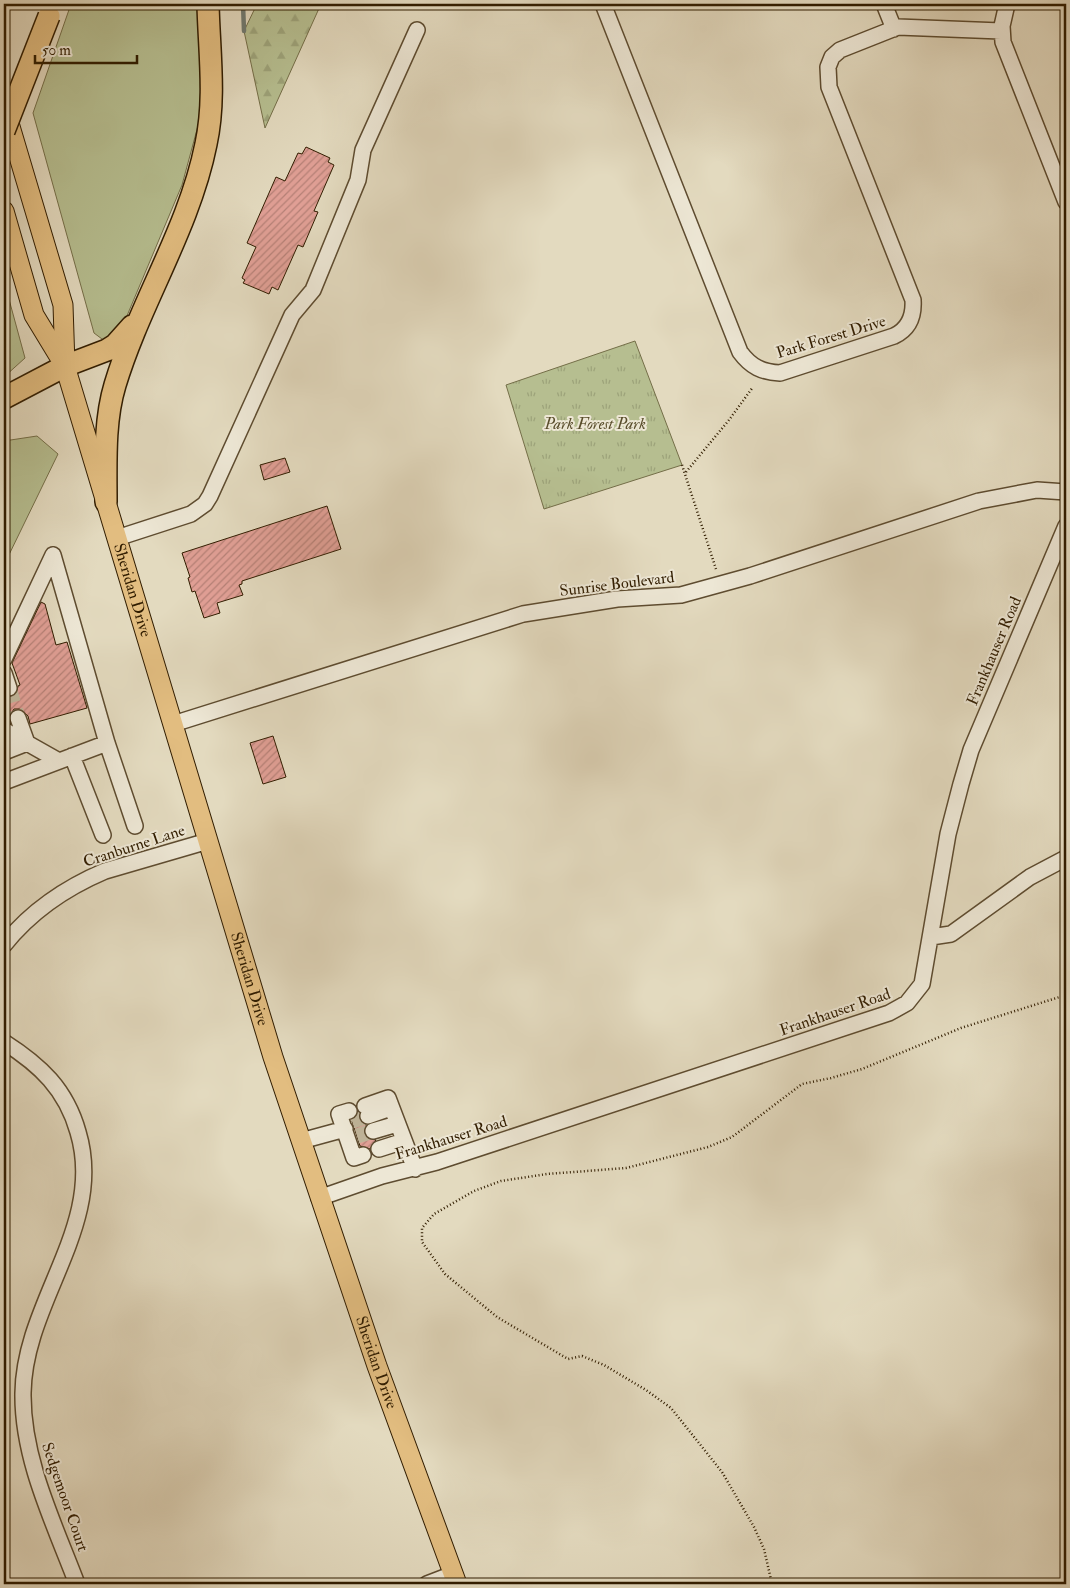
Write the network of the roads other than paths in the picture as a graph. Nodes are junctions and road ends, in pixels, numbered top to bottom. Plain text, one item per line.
1 (208, 4) edge
2 (603, 4) edge
3 (884, 4) edge
4 (1008, 4) edge
5 (51, 10) edge
6 (894, 29) junction
7 (417, 30) dead end
8 (1002, 31) junction
9 (4, 107) edge
10 (4, 131) edge
11 (1066, 202) edge
12 (4, 212) edge
13 (141, 316) junction
14 (65, 366) junction
15 (4, 398) edge
16 (1066, 492) edge
17 (106, 502) junction
18 (1066, 526) edge
19 (117, 538) junction
20 (4, 659) edge
21 (4, 673) edge
22 (10, 688) dead end
23 (18, 718) tunnel mouth
24 (173, 724) junction
25 (4, 730) tunnel mouth
26 (27, 743) junction
27 (107, 743) junction
28 (4, 752) edge
29 (65, 758) junction
30 (4, 782) edge
31 (135, 826) dead end
32 (102, 835) dead end
33 (208, 841) junction
34 (1066, 858) edge
35 (931, 936) junction
36 (4, 945) edge
37 (4, 1042) edge
38 (367, 1111) tunnel mouth
39 (397, 1124) junction
40 (373, 1131) tunnel mouth
41 (404, 1141) junction
42 (301, 1142) junction
43 (379, 1149) dead end
44 (363, 1155) dead end
45 (415, 1169) junction
46 (319, 1198) junction
47 (455, 1579) edge
48 (77, 1584) edge
49 (427, 1584) edge

1 - 13 highway
2 - 6 street, Park Forest Drive
3 - 6 street
4 - 8 street
5 - 10 highway, bridge
6 - 8 street, Park Forest Drive
7 - 19 street
8 - 11 street
9 - 14 main road, Sheridan Drive
12 - 14 main road, Sheridan Drive
13 - 14 highway
13 - 17 highway
14 - 15 highway
14 - 17 main road, Sheridan Drive
16 - 24 street, Sunrise Boulevard
17 - 19 main road, Sheridan Drive
18 - 35 street, Frankhauser Road
19 - 24 main road, Sheridan Drive
20 - 27 street
21 - 22 street
23 - 26 street
24 - 33 main road, Sheridan Drive
25 - 26 street
26 - 28 street
26 - 29 street
27 - 29 street
27 - 31 street
29 - 30 street
29 - 32 street
33 - 36 street, Cranburne Lane
33 - 42 main road, Sheridan Drive
34 - 35 street
35 - 45 street, Frankhauser Road
37 - 48 street, Sedgemoor Court
38 - 39 street
39 - 40 street
39 - 41 street
41 - 43 street
41 - 45 street
42 - 44 street
42 - 46 main road, Sheridan Drive
45 - 46 street, Frankhauser Road
46 - 47 main road, Sheridan Drive
47 - 49 street

